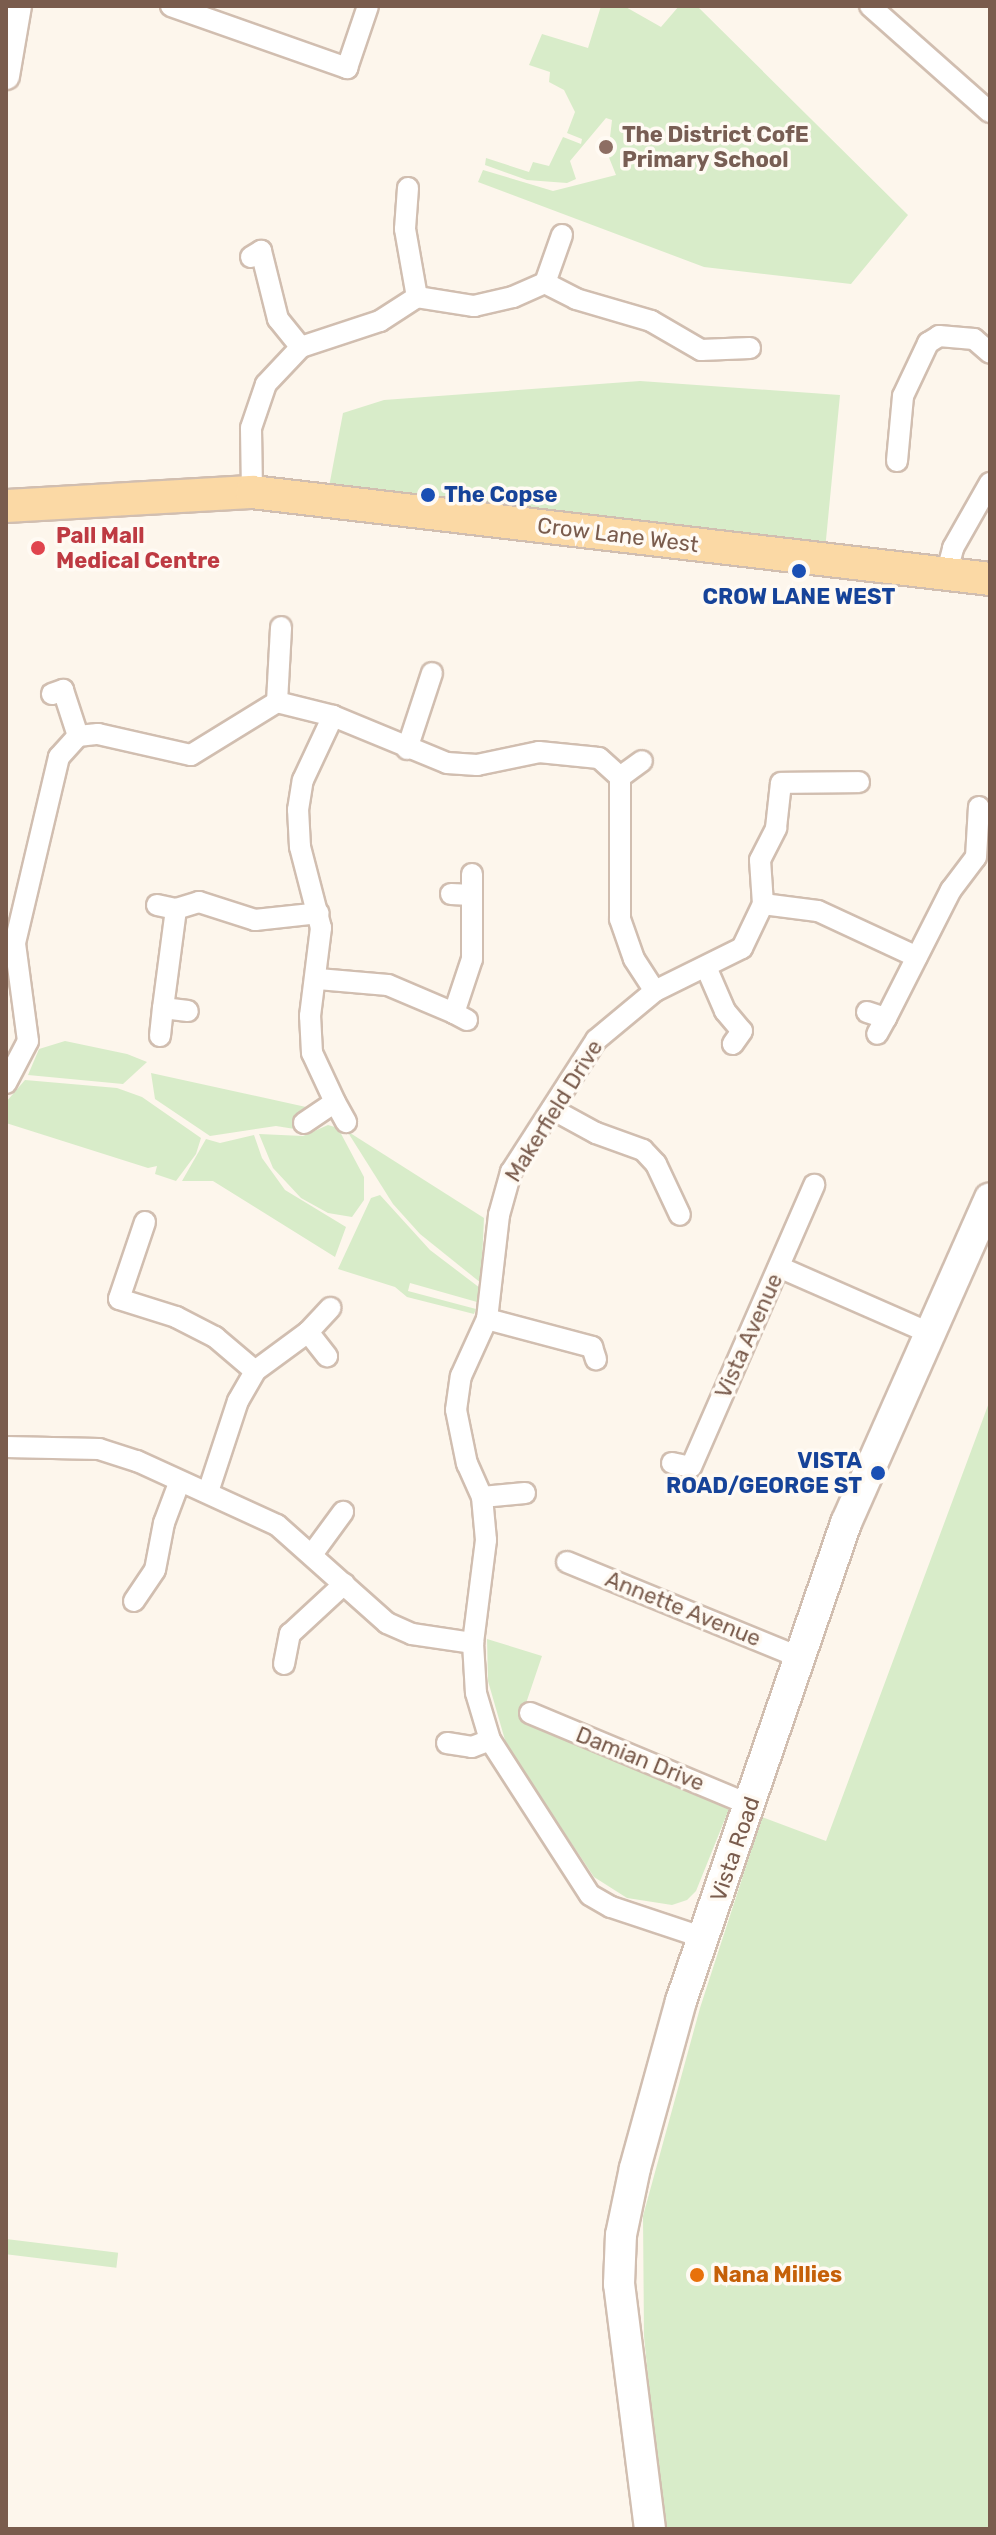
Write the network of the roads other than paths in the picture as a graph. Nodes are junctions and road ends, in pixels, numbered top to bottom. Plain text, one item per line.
1 (18, 6) edge
2 (171, 6) edge
3 (368, 6) edge
4 (870, 6) edge
5 (192, 9) edge
6 (6, 76) edge
7 (990, 112) edge
8 (408, 188) dead end
9 (562, 235) dead end
10 (258, 250) dead end
11 (545, 283) junction
12 (417, 297) junction
13 (301, 347) junction
14 (753, 349) dead end
15 (990, 353) edge
16 (897, 461) dead end
17 (990, 483) edge
18 (252, 492) junction
19 (8, 504) edge
20 (946, 575) junction
21 (990, 579) edge
22 (281, 627) dead end
23 (432, 673) dead end
24 (64, 689) dead end
25 (277, 702) junction
26 (333, 716) junction
27 (78, 736) junction
28 (407, 749) junction
29 (642, 761) dead end
30 (620, 777) junction
31 (859, 782) dead end
32 (984, 807) edge
33 (957, 808) dead end
34 (472, 874) dead end
35 (451, 894) dead end
36 (472, 895) junction
37 (763, 904) junction
38 (319, 913) junction
39 (917, 957) junction
40 (706, 967) junction
41 (318, 979) junction
42 (655, 991) junction
43 (163, 1008) junction
44 (188, 1011) dead end
45 (877, 1022) dead end
46 (743, 1032) dead end
47 (160, 1036) dead end
48 (6, 1083) edge
49 (335, 1102) junction
50 (552, 1109) junction
51 (346, 1122) dead end
52 (304, 1123) dead end
53 (814, 1185) dead end
54 (990, 1198) edge
55 (680, 1215) dead end
56 (145, 1222) dead end
57 (779, 1267) junction
58 (330, 1308) dead end
59 (487, 1319) junction
60 (308, 1332) junction
61 (929, 1333) junction
62 (593, 1348) dead end
63 (327, 1356) dead end
64 (255, 1371) junction
65 (6, 1447) edge
66 (672, 1463) dead end
67 (179, 1483) junction
68 (208, 1492) junction
69 (525, 1493) dead end
70 (482, 1497) junction
71 (343, 1512) dead end
72 (313, 1553) junction
73 (567, 1562) dead end
74 (344, 1584) junction
75 (133, 1600) dead end
76 (473, 1643) junction
77 (799, 1657) junction
78 (283, 1664) dead end
79 (530, 1713) dead end
80 (444, 1736) dead end
81 (490, 1740) junction
82 (750, 1805) junction
83 (704, 1938) junction
84 (650, 2529) edge

1 - 6 street
2 - 5 street
3 - 5 street
4 - 7 street
8 - 12 street
9 - 11 street
10 - 13 street
11 - 12 street
11 - 14 street
12 - 13 street
13 - 18 street
15 - 16 street
17 - 20 street
18 - 19 main road, Crow Lane West
18 - 20 main road, Crow Lane West
20 - 21 main road, Crow Lane West
22 - 25 street
23 - 28 street
24 - 27 street
25 - 26 street
25 - 27 street
26 - 28 street
26 - 38 street
27 - 48 street
28 - 30 street
29 - 30 street
30 - 42 street
31 - 37 street, Makerfield Drive
32 - 33 street
32 - 39 street
34 - 36 street
35 - 36 street
36 - 41 street
37 - 39 street
37 - 40 street, Makerfield Drive
38 - 41 street
38 - 43 street
39 - 45 street
40 - 42 street, Makerfield Drive
40 - 46 street
41 - 49 street
42 - 50 street, Makerfield Drive
43 - 44 street
43 - 47 street
49 - 51 street
49 - 52 street
50 - 55 street
50 - 59 street, Makerfield Drive
53 - 57 street, Vista Avenue
54 - 61 main road, Vista Road
56 - 64 street
57 - 61 street
57 - 66 street, Vista Avenue
58 - 60 street
59 - 62 street
59 - 70 street, Makerfield Drive
60 - 63 street
60 - 64 street
61 - 77 main road, Vista Road
64 - 68 street
65 - 67 street
67 - 68 street
67 - 75 street
68 - 72 street
69 - 70 street
70 - 76 street, Makerfield Drive
71 - 72 street
72 - 74 street
73 - 77 street, Annette Avenue
74 - 76 street
74 - 78 street
76 - 81 street, Makerfield Drive
77 - 82 main road, Vista Road
79 - 82 street, Damian Drive
80 - 81 street
81 - 83 street, Makerfield Drive
82 - 83 main road, Vista Road
83 - 84 main road, Vista Road

